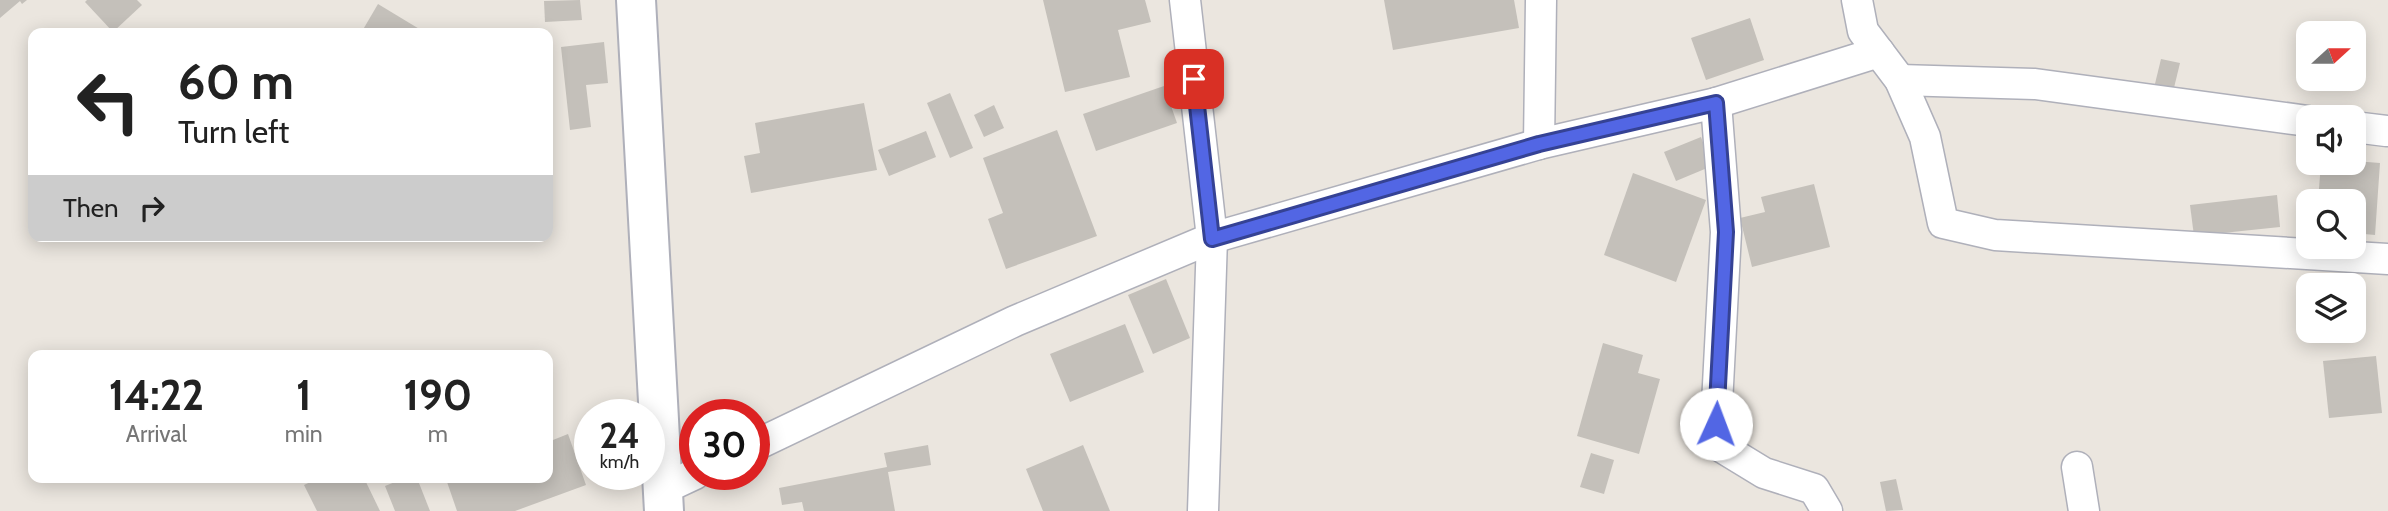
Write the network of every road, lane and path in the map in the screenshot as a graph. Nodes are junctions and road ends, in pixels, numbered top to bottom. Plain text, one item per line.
1 (636, 0) edge
2 (1185, 0) edge
3 (1541, 0) edge
4 (1857, 0) edge
5 (1879, 52) junction
6 (1900, 80) junction
7 (1716, 103) junction
8 (2296, 119) edge
9 (2366, 128) edge
10 (2386, 131) dead end
11 (1539, 144) junction
12 (1212, 239) junction
13 (2388, 259) edge
14 (770, 438) edge
15 (2077, 467) dead end
16 (674, 491) edge
17 (1203, 511) edge
18 (1827, 511) edge
19 (2084, 511) edge

1 - 16 main road
2 - 12 street
3 - 11 street
4 - 5 street
5 - 6 street
5 - 7 street
6 - 8 street
6 - 13 street
7 - 11 street
7 - 18 street
9 - 10 street
11 - 12 street
12 - 14 street
12 - 17 street
15 - 19 street

